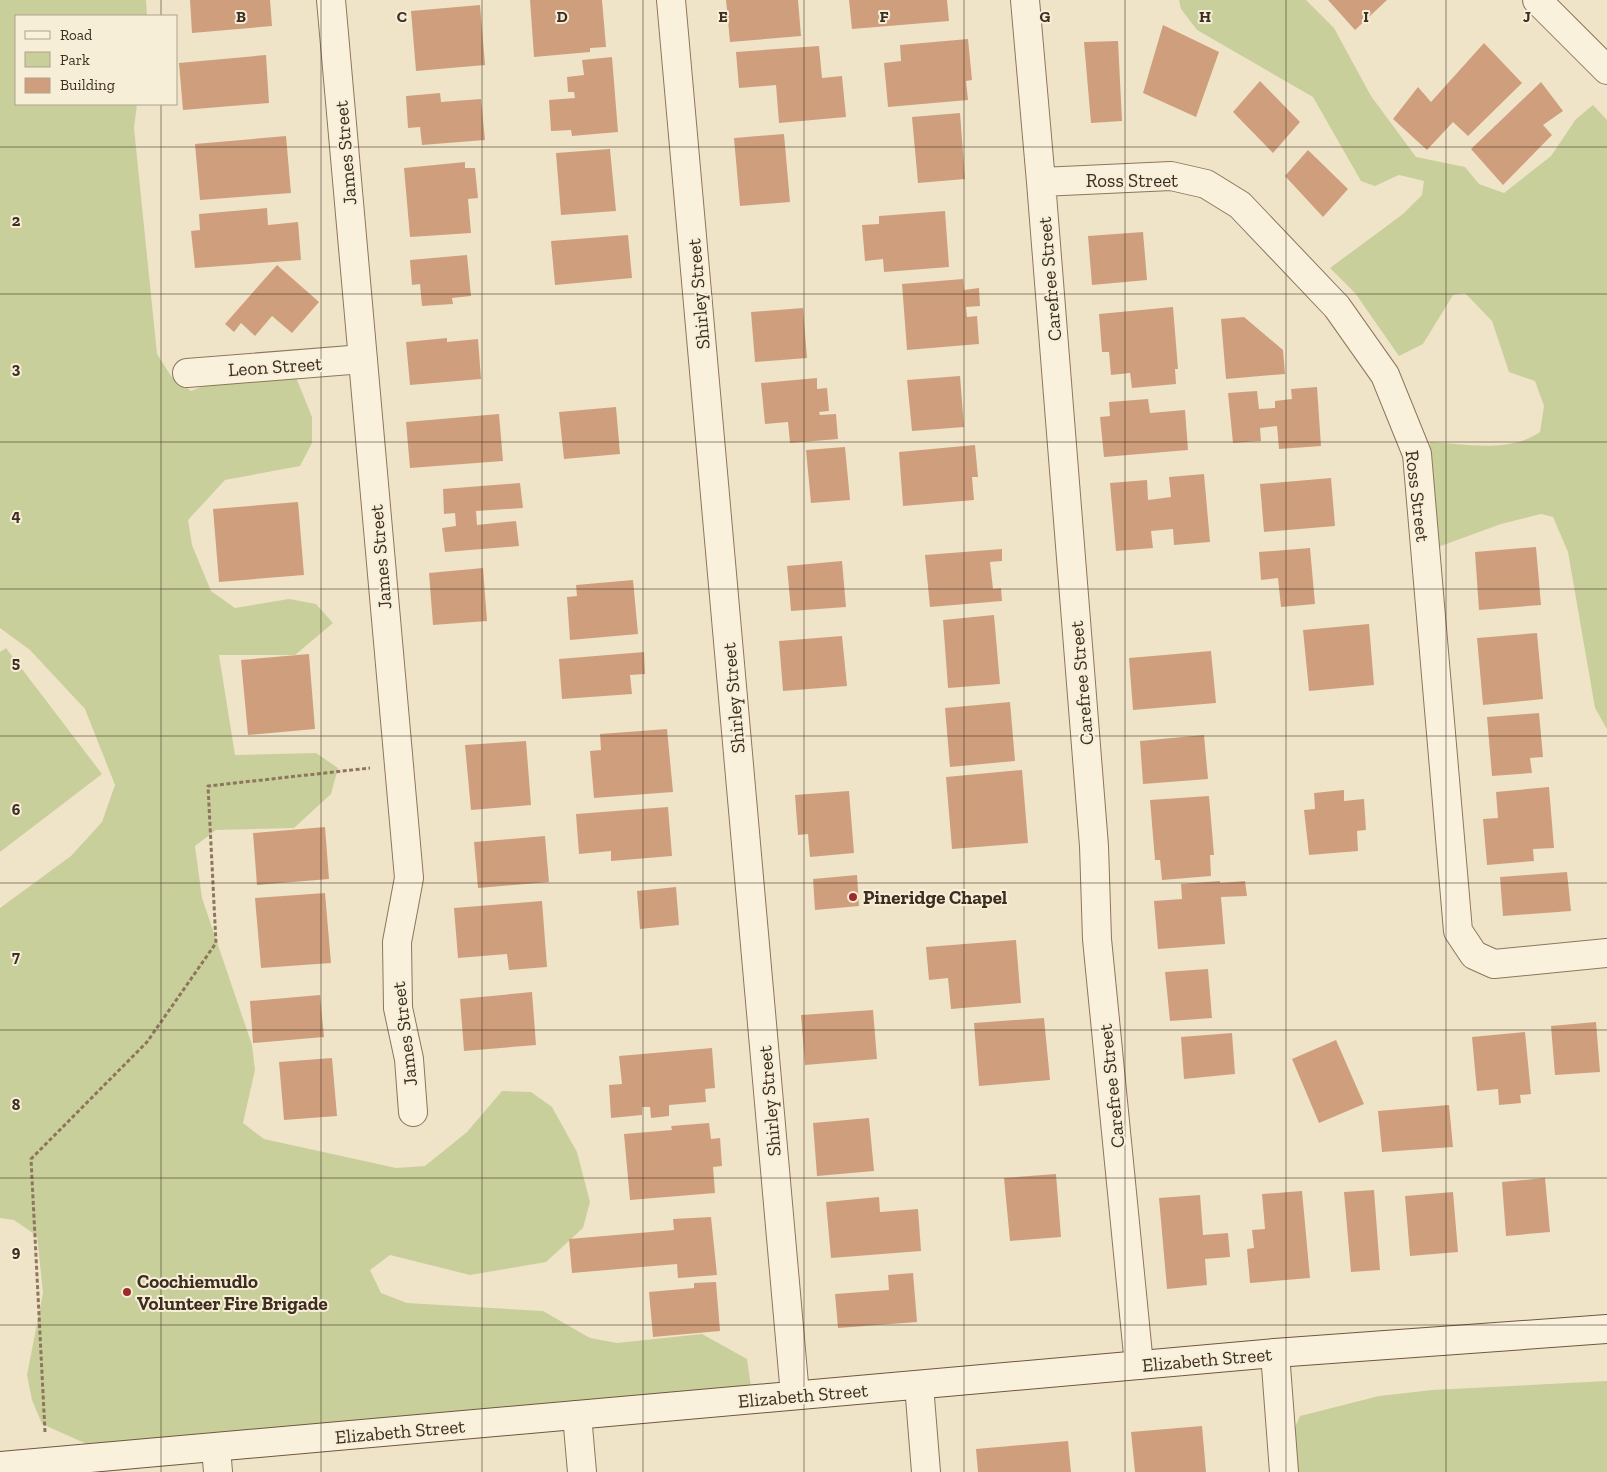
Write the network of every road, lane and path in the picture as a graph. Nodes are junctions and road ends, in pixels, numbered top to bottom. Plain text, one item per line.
1 (331, 0) edge
2 (672, 0) edge
3 (1025, 0) edge
4 (1537, 0) edge
5 (1607, 70) edge
6 (1041, 182) junction
7 (363, 359) junction
8 (187, 372) dead end
9 (399, 765) junction
10 (1607, 953) edge
11 (413, 1112) dead end
12 (1607, 1329) edge
13 (1275, 1353) junction
14 (1139, 1365) junction
15 (918, 1385) junction
16 (795, 1396) junction
17 (577, 1415) junction
18 (217, 1460) edge
19 (48, 1462) junction
20 (0, 1466) edge
21 (582, 1472) edge
22 (926, 1472) edge
23 (1284, 1472) edge

1 - 7 street, James Street
2 - 16 street, Shirley Street
3 - 6 street, Carefree Street
4 - 5 street
6 - 10 street, Ross Street
6 - 14 street, Carefree Street
7 - 8 street, Leon Street
7 - 9 street, James Street
9 - 11 street, James Street
9 - 19 path
12 - 13 street, Elizabeth Street
13 - 14 street, Elizabeth Street
13 - 23 street
14 - 15 street, Elizabeth Street
15 - 16 street, Elizabeth Street
15 - 22 street
16 - 17 street, Elizabeth Street
17 - 18 street, Elizabeth Street
17 - 21 street
18 - 19 street, Elizabeth Street
19 - 20 street, Elizabeth Street

